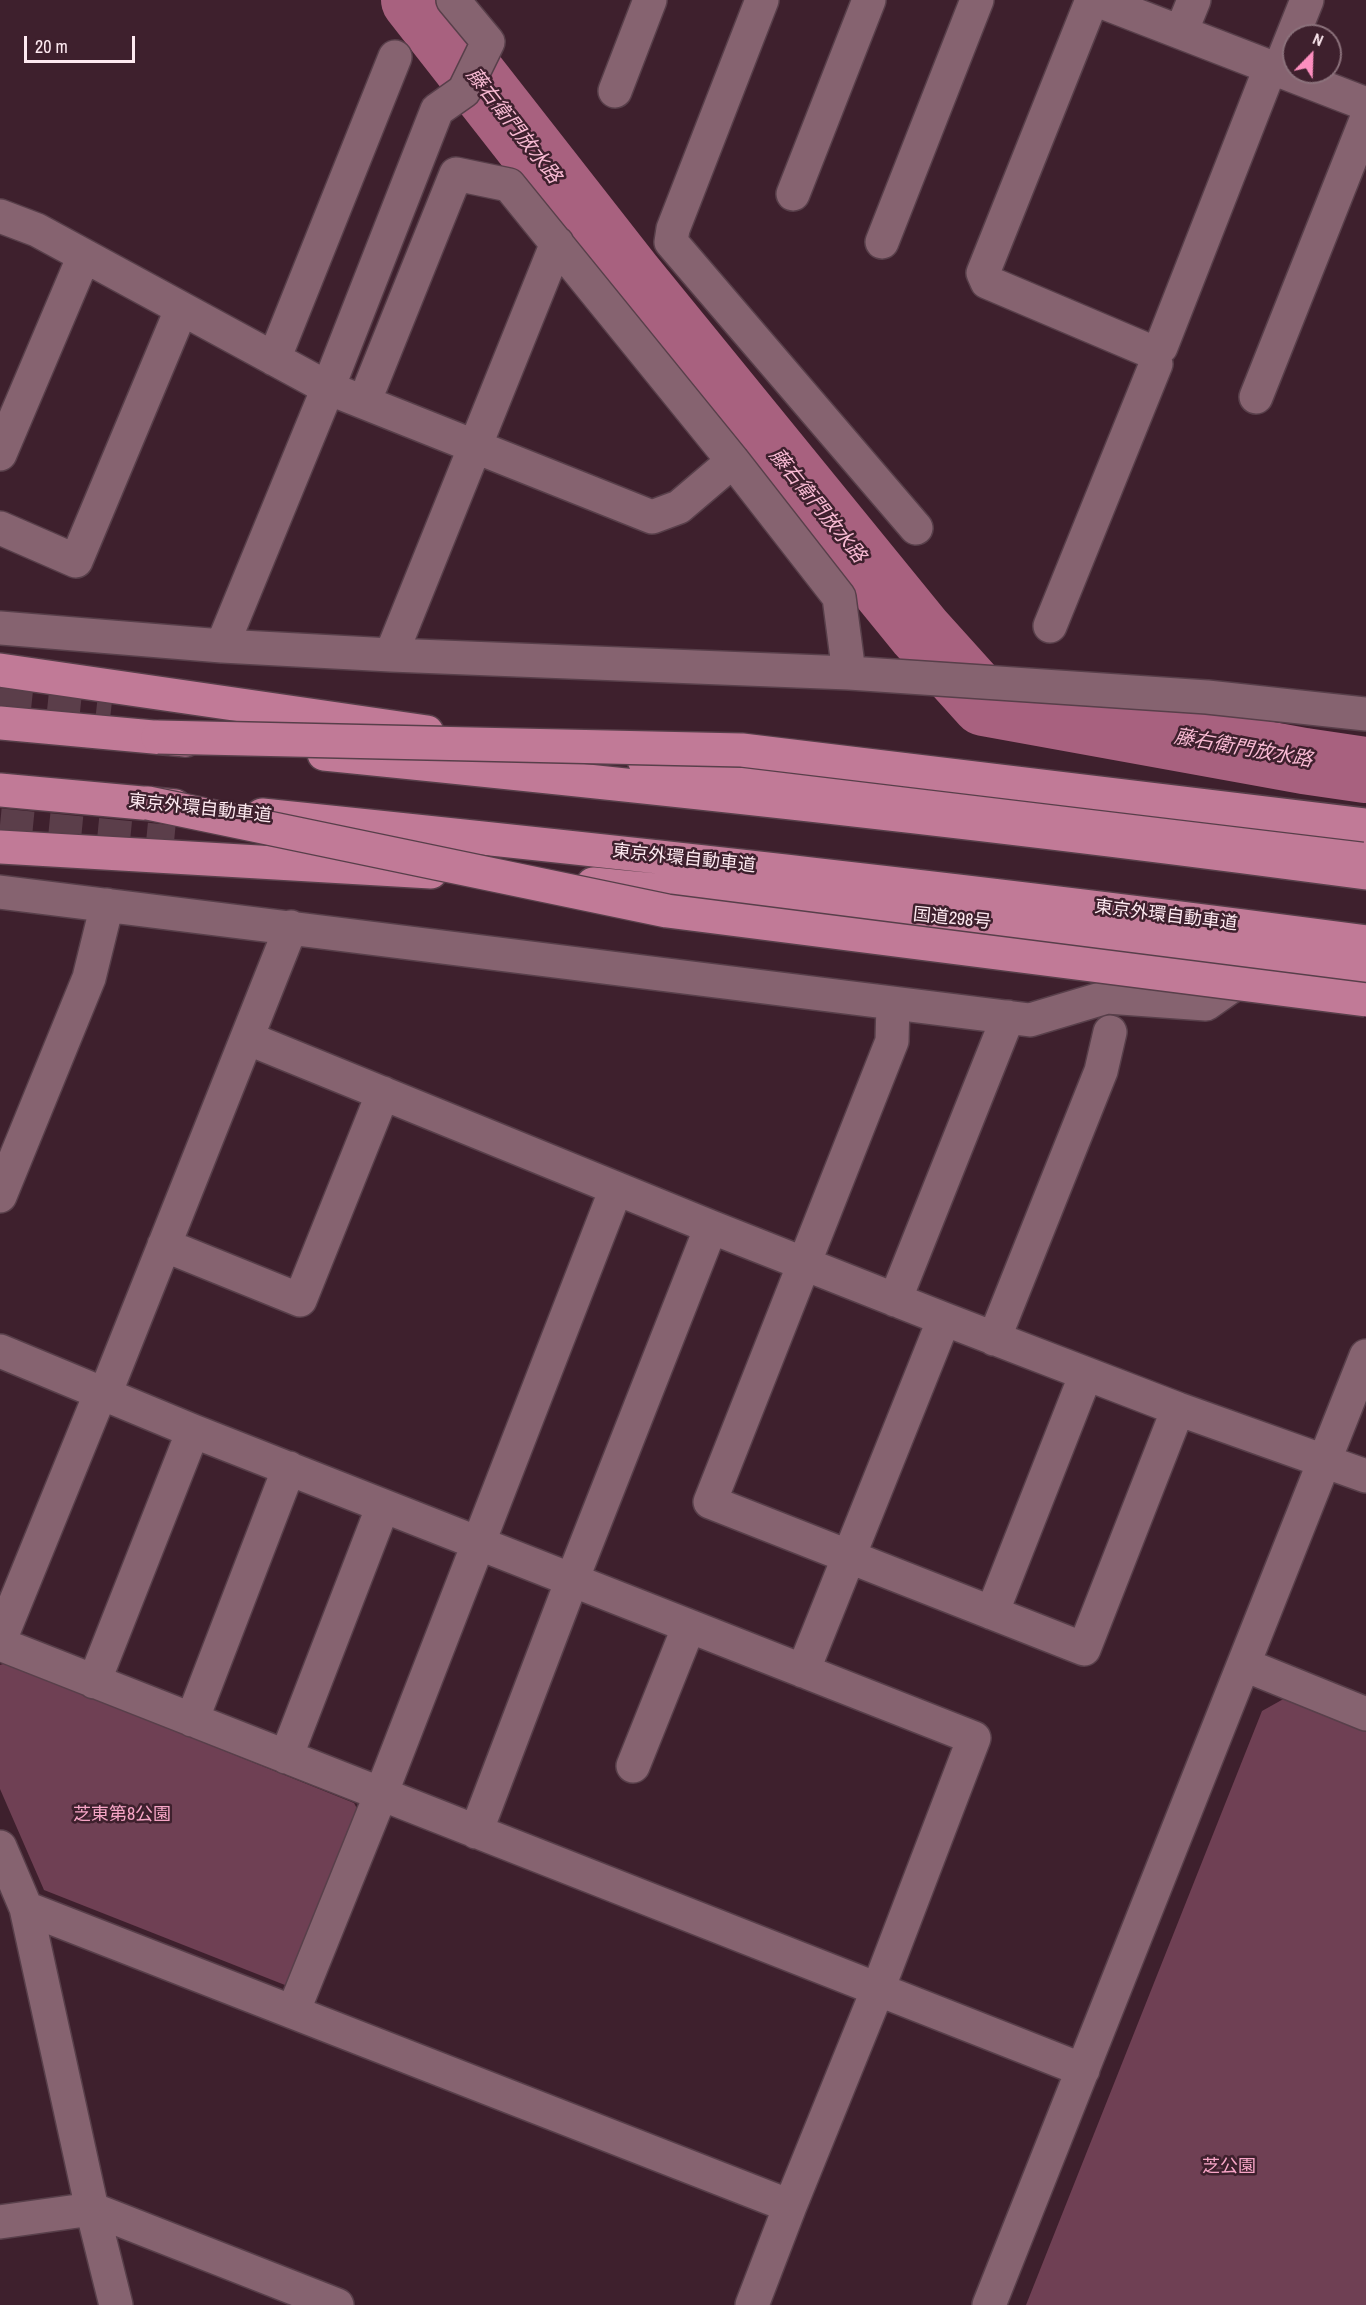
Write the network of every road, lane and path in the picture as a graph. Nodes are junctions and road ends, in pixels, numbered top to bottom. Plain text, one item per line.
1 (453, 0) edge
2 (650, 0) edge
3 (762, 0) edge
4 (869, 0) edge
5 (977, 0) edge
6 (1092, 0) edge
7 (1097, 0) edge
8 (1194, 0) edge
9 (1307, 0) edge
10 (1181, 32) junction
11 (395, 57) dead end
12 (1275, 68) junction
13 (615, 91) dead end
14 (1366, 104) edge
15 (1366, 120) edge
16 (793, 194) dead end
17 (0, 216) edge
18 (882, 242) dead end
19 (557, 243) junction
20 (84, 256) junction
21 (181, 310) junction
22 (1152, 352) junction
23 (274, 359) junction
24 (371, 385) dead end
25 (328, 388) junction
26 (1256, 397) dead end
27 (475, 448) junction
28 (0, 454) edge
29 (733, 461) junction
30 (0, 528) edge
31 (916, 528) dead end
32 (1050, 626) dead end
33 (0, 628) edge
34 (222, 646) junction
35 (391, 655) junction
36 (0, 670) edge
37 (849, 672) junction
38 (1366, 714) edge
39 (0, 723) edge
40 (158, 737) junction
41 (0, 790) edge
42 (148, 803) junction
43 (1366, 825) edge
44 (0, 847) edge
45 (1366, 849) edge
46 (1366, 873) edge
47 (0, 891) edge
48 (107, 905) junction
49 (291, 927) junction
50 (1366, 942) edge
51 (1277, 955) junction
52 (1366, 969) edge
53 (1366, 1000) edge
54 (893, 1003) junction
55 (1008, 1017) junction
56 (1110, 1032) dead end
57 (247, 1038) junction
58 (383, 1093) junction
59 (616, 1189) junction
60 (0, 1196) edge
61 (711, 1227) junction
62 (164, 1245) junction
63 (804, 1264) junction
64 (895, 1300) junction
65 (944, 1319) junction
66 (994, 1339) junction
67 (0, 1351) edge
68 (1366, 1356) edge
69 (1086, 1374) junction
70 (103, 1393) junction
71 (1178, 1409) junction
72 (194, 1431) junction
73 (1324, 1460) junction
74 (289, 1468) junction
75 (1366, 1476) edge
76 (383, 1506) junction
77 (478, 1543) junction
78 (849, 1556) junction
79 (572, 1580) junction
80 (992, 1613) junction
81 (689, 1626) junction
82 (0, 1640) edge
83 (0, 1644) edge
84 (1245, 1665) junction
85 (803, 1671) junction
86 (94, 1682) junction
87 (1366, 1714) edge
88 (192, 1720) junction
89 (286, 1757) junction
90 (633, 1766) dead end
91 (381, 1794) junction
92 (476, 1832) junction
93 (0, 1847) edge
94 (26, 1908) junction
95 (878, 1989) junction
96 (293, 2012) junction
97 (1083, 2070) junction
98 (790, 2206) junction
99 (92, 2209) junction
100 (0, 2222) edge
101 (116, 2305) edge
102 (337, 2305) edge
103 (752, 2305) edge
104 (990, 2305) edge

1 - 25 street
2 - 13 street
3 - 31 street
4 - 16 street
5 - 18 street
6 - 22 street
7 - 10 street
8 - 10 street
9 - 12 street
10 - 12 street
11 - 23 street
12 - 14 street
12 - 22 street
15 - 26 street
17 - 20 street
19 - 24 street
19 - 27 street
19 - 29 street
20 - 21 street
20 - 28 street
21 - 23 street
21 - 30 street
22 - 32 street
23 - 25 street
25 - 27 street
25 - 34 street
27 - 29 street
27 - 35 street
29 - 37 street
33 - 34 street
34 - 35 street
35 - 37 street
36 - 45 highway
37 - 38 street
39 - 40 highway
40 - 43 highway, bridge
40 - 46 highway, bridge
41 - 42 highway, 東京外環自動車道
42 - 50 highway, 東京外環自動車道, bridge
42 - 53 highway, bridge
44 - 51 highway, 国道298号
47 - 48 street
48 - 49 street
48 - 60 street
49 - 54 street
49 - 57 street
51 - 52 highway, 国道298号
51 - 55 street
54 - 55 street
54 - 63 street
55 - 64 street
56 - 66 street
57 - 58 street
57 - 62 street
58 - 59 street
58 - 62 street
59 - 61 street
59 - 77 street
61 - 63 street
61 - 79 street
62 - 70 street
63 - 64 street
63 - 78 street
64 - 65 street
65 - 66 street
65 - 78 street
66 - 69 street
67 - 70 street
68 - 73 street
69 - 71 street
69 - 80 street
70 - 72 street
70 - 82 street
71 - 73 street
71 - 80 street
72 - 74 street
72 - 86 street
73 - 75 street
73 - 84 street
74 - 76 street
74 - 88 street
76 - 77 street
76 - 89 street
77 - 79 street
77 - 91 street
78 - 80 street
78 - 85 street
79 - 81 street
79 - 92 street
81 - 85 street
81 - 90 street
83 - 86 street
84 - 87 street
84 - 97 street
85 - 95 street
86 - 88 street
88 - 89 street
89 - 91 street
91 - 92 street
91 - 96 street
92 - 95 street
93 - 94 street
94 - 96 street
94 - 99 street
95 - 97 street
95 - 98 street
96 - 98 street
97 - 104 street
98 - 103 street
99 - 100 street
99 - 101 street
99 - 102 street

